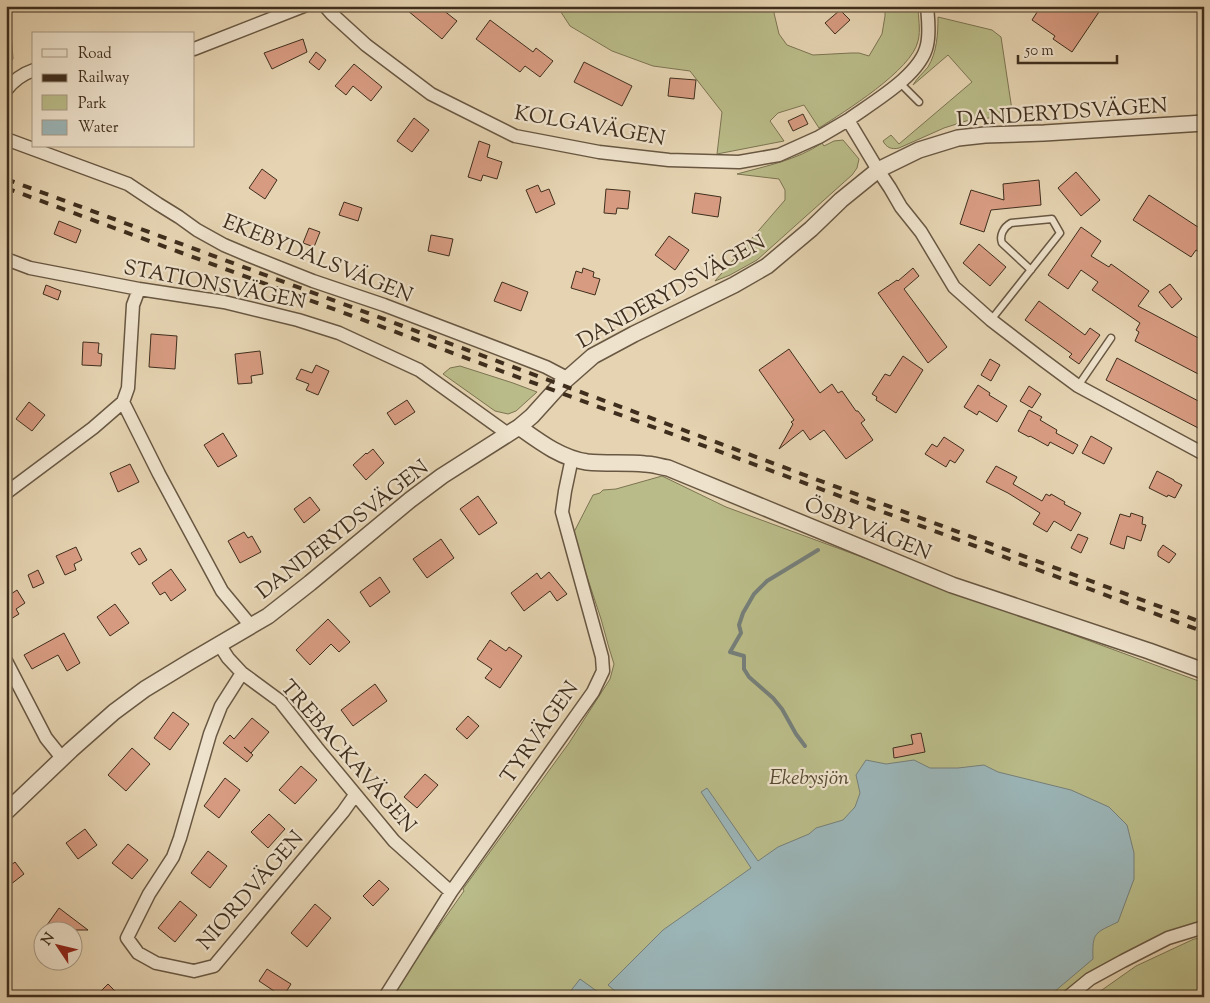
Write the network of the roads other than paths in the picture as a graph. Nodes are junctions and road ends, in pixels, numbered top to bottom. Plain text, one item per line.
1 (304, 6) edge
2 (326, 6) edge
3 (927, 6) edge
4 (195, 49) edge
5 (32, 71) edge
6 (900, 83) junction
7 (6, 90) edge
8 (919, 102) dead end
9 (848, 120) junction
10 (1204, 123) edge
11 (6, 139) edge
12 (878, 170) junction
13 (6, 260) edge
14 (1031, 270) junction
15 (139, 289) junction
16 (991, 320) junction
17 (1111, 338) dead end
18 (568, 378) junction
19 (1078, 386) junction
20 (123, 402) junction
21 (514, 431) junction
22 (1204, 454) edge
23 (572, 458) junction
24 (6, 493) edge
25 (251, 626) junction
26 (219, 644) junction
27 (6, 661) edge
28 (1204, 671) edge
29 (242, 672) junction
30 (62, 758) junction
31 (355, 795) junction
32 (6, 812) edge
33 (451, 892) junction
34 (1204, 927) edge
35 (385, 997) edge
36 (1068, 997) edge

1 - 4 street
2 - 9 street, KOLGAVÄGEN
3 - 6 street, KOLGAVÄGEN
5 - 7 street
6 - 8 lane
6 - 9 street, KOLGAVÄGEN
9 - 12 street
10 - 12 street, DANDERYDSVÄGEN
11 - 18 street, EKEBYDALSVÄGEN
12 - 16 street
12 - 18 street, DANDERYDSVÄGEN
13 - 15 street, STATIONSVÄGEN
14 - 14 lane
14 - 16 lane
15 - 20 street
15 - 21 street, STATIONSVÄGEN
16 - 19 street
17 - 19 lane
18 - 21 street, DANDERYDSVÄGEN
19 - 22 street
20 - 24 street
20 - 25 street
21 - 23 street, ÖSBYVÄGEN
21 - 25 street, DANDERYDSVÄGEN
23 - 28 street, ÖSBYVÄGEN
23 - 33 street, TYRVÄGEN
25 - 26 street, DANDERYDSVÄGEN
26 - 29 street, TREBACKAVÄGEN
26 - 30 street, DANDERYDSVÄGEN
27 - 30 street
29 - 31 street, TREBACKAVÄGEN
29 - 31 street, NIORDVÄGEN
30 - 32 street, DANDERYDSVÄGEN
31 - 33 street, TREBACKAVÄGEN
33 - 35 street, TYRVÄGEN
34 - 36 street

